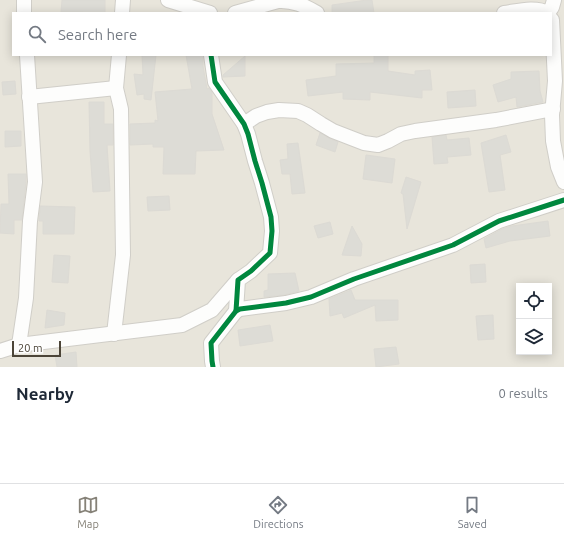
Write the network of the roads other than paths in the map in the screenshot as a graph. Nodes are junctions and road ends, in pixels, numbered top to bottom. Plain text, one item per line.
1 (24, 0) edge
2 (124, 0) edge
3 (168, 0) edge
4 (210, 0) edge
5 (554, 0) edge
6 (24, 12) edge
7 (122, 12) edge
8 (205, 12) edge
9 (208, 12) edge
10 (239, 12) edge
11 (315, 12) edge
12 (515, 12) edge
13 (546, 12) edge
14 (549, 12) edge
15 (552, 20) edge
16 (27, 56) edge
17 (119, 56) edge
18 (211, 56) edge
19 (116, 88) junction
20 (29, 97) junction
21 (553, 109) junction
22 (244, 124) junction
23 (564, 182) edge
24 (564, 200) edge
25 (238, 280) junction
26 (236, 311) junction
27 (114, 334) junction
28 (19, 345) junction
29 (0, 351) edge
30 (213, 367) edge

1 - 6 street
2 - 7 street
3 - 8 street
4 - 9 street
5 - 14 street
10 - 11 street
12 - 13 street
15 - 21 street
16 - 20 street
17 - 19 street
18 - 22 street
19 - 20 street
19 - 27 street
20 - 28 street
21 - 22 street
21 - 23 street
22 - 25 street
24 - 26 street
25 - 26 street
25 - 27 street
26 - 30 street
27 - 28 street
28 - 29 street

